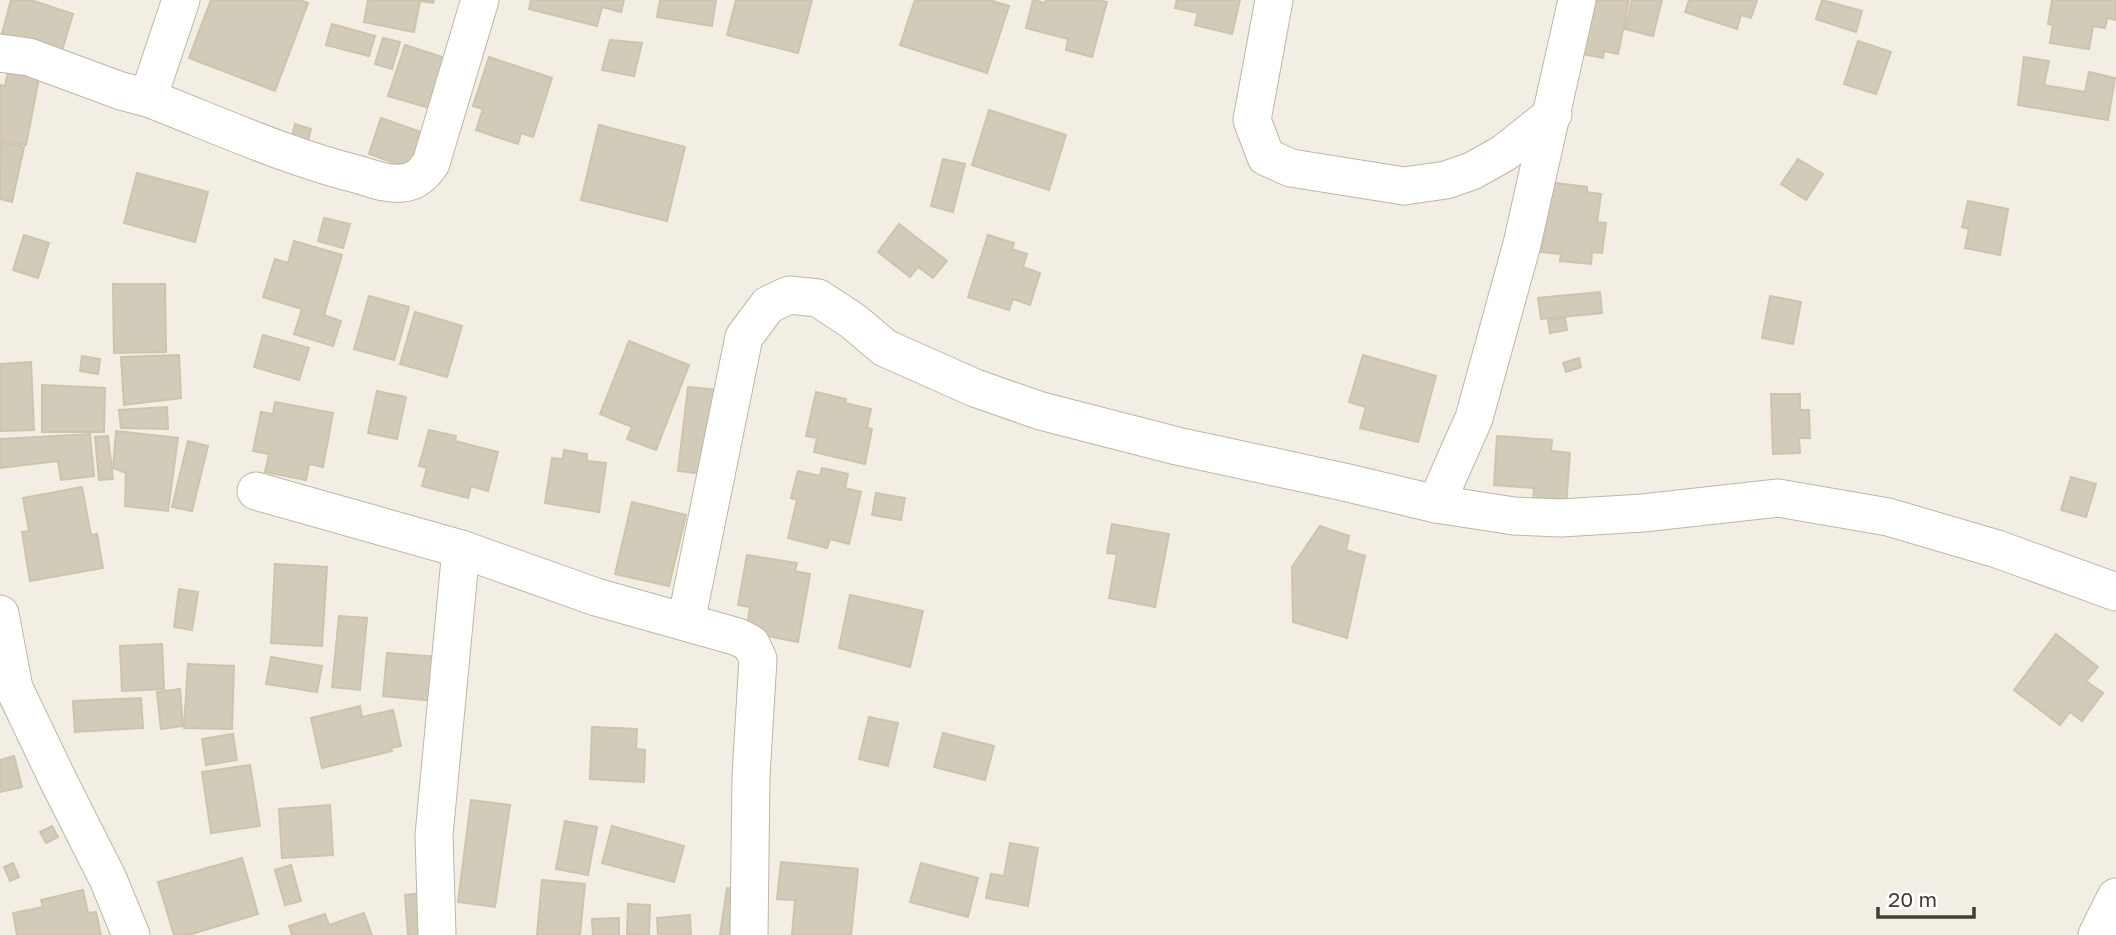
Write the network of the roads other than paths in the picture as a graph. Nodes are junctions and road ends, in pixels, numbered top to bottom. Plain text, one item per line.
1 (181, 0) edge
2 (480, 0) edge
3 (1274, 0) edge
4 (1577, 0) edge
5 (0, 53) edge
6 (148, 98) junction
7 (1553, 114) junction
8 (256, 491) dead end
9 (1436, 504) junction
10 (461, 549) junction
11 (2116, 592) edge
12 (0, 614) edge
13 (686, 622) junction
14 (2116, 897) edge
15 (131, 935) edge
16 (438, 935) edge
17 (749, 935) edge
18 (2097, 935) edge

1 - 6 street
2 - 6 street
3 - 7 street
4 - 7 street
5 - 6 street
7 - 9 street
8 - 10 street
9 - 11 street
9 - 13 street
10 - 13 street
10 - 16 street
12 - 15 street
13 - 17 street
14 - 18 street

